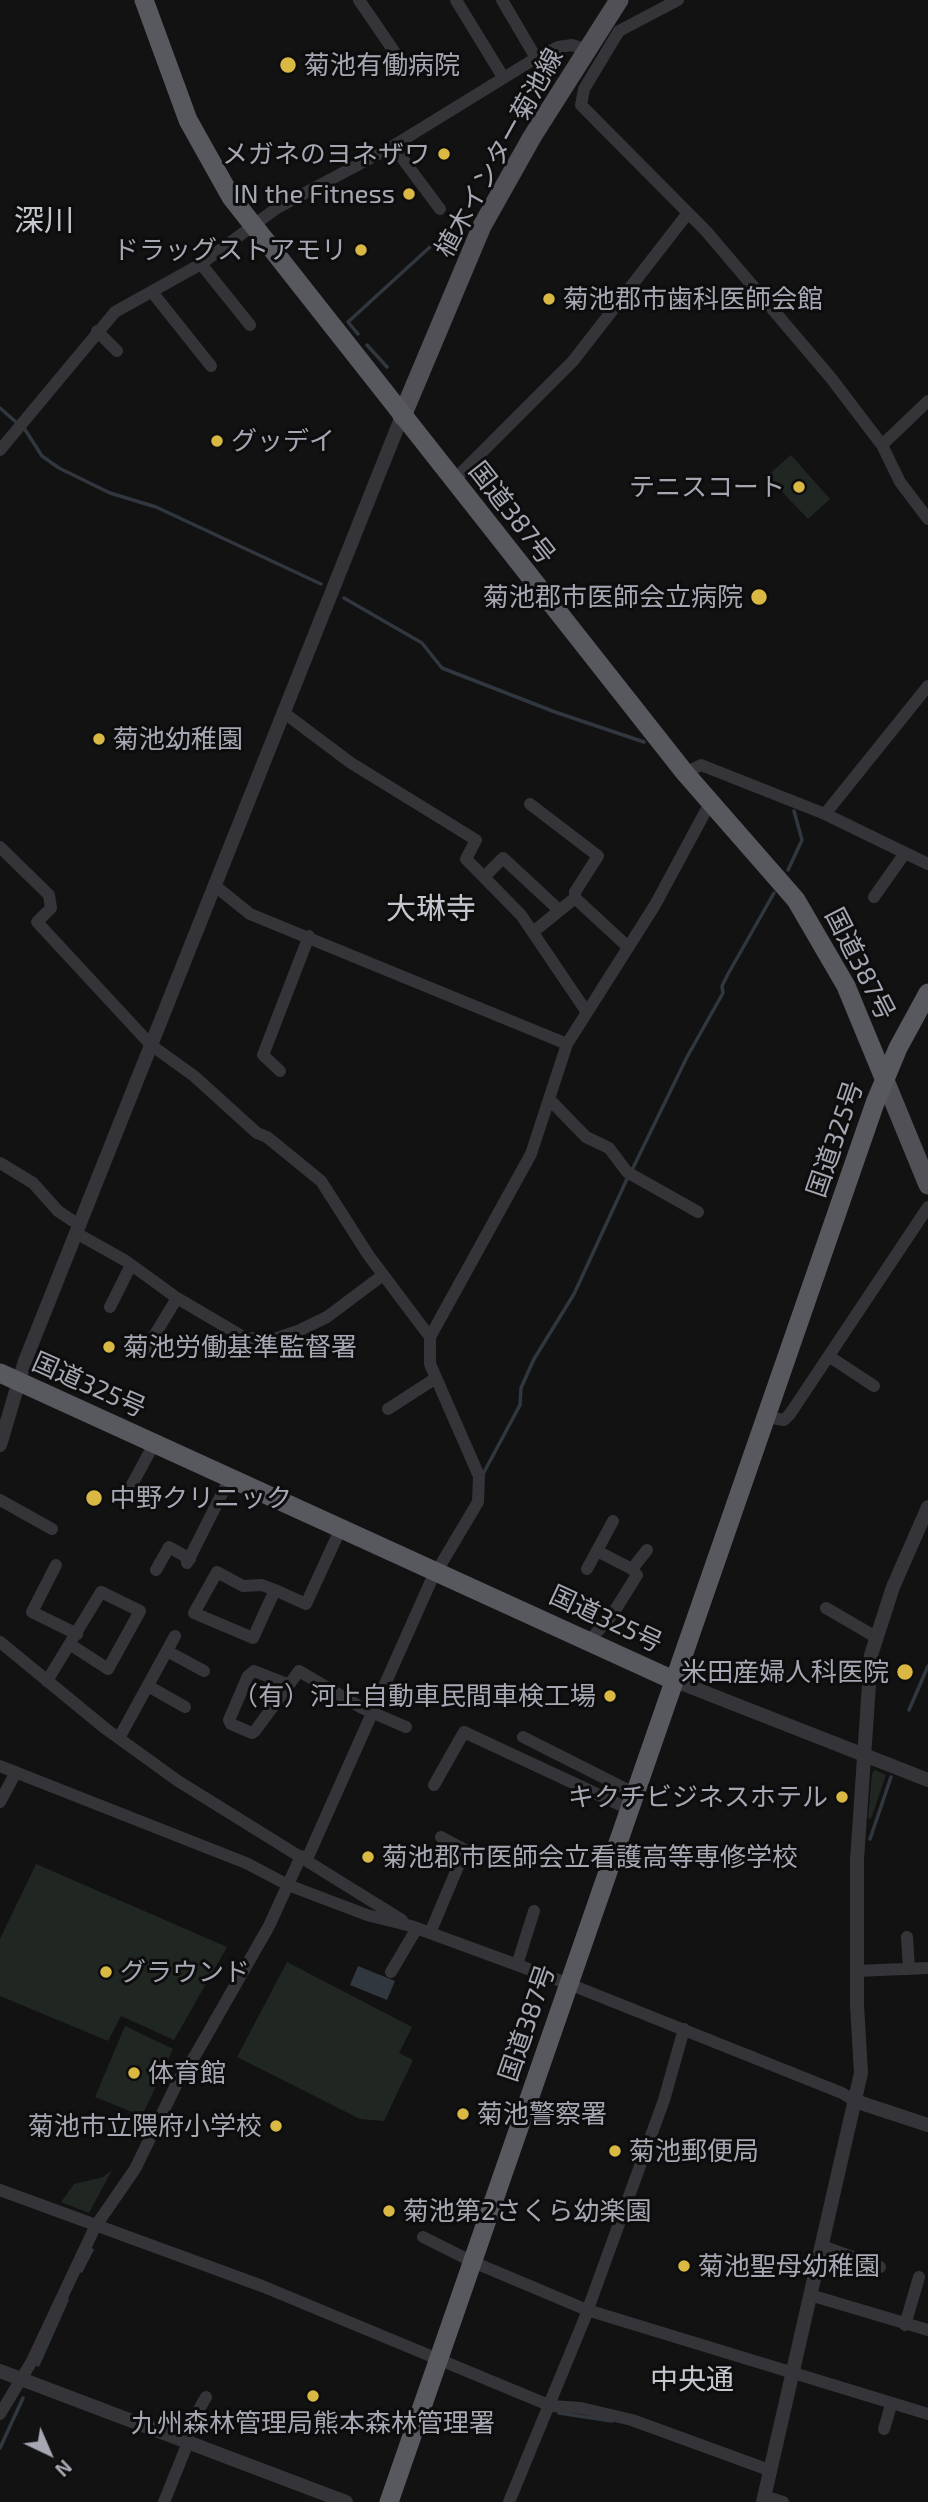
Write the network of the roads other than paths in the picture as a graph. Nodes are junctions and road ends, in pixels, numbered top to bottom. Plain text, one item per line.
1 (144, 0) edge
2 (359, 0) edge
3 (456, 0) edge
4 (502, 0) edge
5 (619, 0) edge
6 (678, 0) edge
7 (609, 31) junction
8 (587, 50) junction
9 (536, 58) junction
10 (400, 60) dead end
11 (503, 77) junction
12 (393, 146) junction
13 (439, 209) dead end
14 (688, 213) junction
15 (252, 226) junction
16 (201, 264) junction
17 (152, 292) junction
18 (250, 325) dead end
19 (97, 331) junction
20 (117, 351) dead end
21 (211, 366) dead end
22 (928, 401) edge
23 (402, 416) junction
24 (883, 444) junction
25 (0, 449) edge
26 (453, 481) junction
27 (928, 519) edge
28 (928, 686) edge
29 (283, 712) junction
30 (685, 773) junction
31 (710, 803) junction
32 (530, 804) dead end
33 (825, 814) junction
34 (0, 847) edge
35 (905, 853) junction
36 (928, 864) edge
37 (484, 877) junction
38 (214, 885) junction
39 (874, 897) dead end
40 (575, 898) junction
41 (559, 910) junction
42 (533, 932) junction
43 (309, 936) junction
44 (628, 947) junction
45 (928, 992) edge
46 (586, 1011) junction
47 (567, 1044) junction
48 (151, 1045) junction
49 (280, 1072) dead end
50 (884, 1078) junction
51 (550, 1100) junction
52 (0, 1163) edge
53 (928, 1185) edge
54 (928, 1207) edge
55 (698, 1212) dead end
56 (78, 1229) junction
57 (131, 1265) junction
58 (383, 1275) junction
59 (177, 1298) junction
60 (110, 1307) dead end
61 (430, 1337) junction
62 (145, 1350) dead end
63 (830, 1357) junction
64 (0, 1373) edge
65 (436, 1378) junction
66 (18, 1382) junction
67 (874, 1386) dead end
68 (388, 1409) dead end
69 (767, 1417) junction
70 (155, 1444) junction
71 (0, 1445) edge
72 (230, 1478) junction
73 (129, 1490) dead end
74 (0, 1500) edge
75 (928, 1507) edge
76 (613, 1521) dead end
77 (341, 1528) junction
78 (52, 1530) dead end
79 (597, 1550) junction
80 (647, 1550) dead end
81 (56, 1565) dead end
82 (587, 1569) dead end
83 (632, 1569) junction
84 (156, 1570) dead end
85 (436, 1571) junction
86 (275, 1590) junction
87 (826, 1608) dead end
88 (175, 1636) dead end
89 (874, 1636) junction
90 (74, 1639) junction
91 (589, 1641) junction
92 (0, 1642) edge
93 (167, 1651) junction
94 (204, 1671) dead end
95 (673, 1680) junction
96 (47, 1681) junction
97 (287, 1684) junction
98 (148, 1686) junction
99 (185, 1707) dead end
100 (371, 1711) junction
101 (406, 1727) dead end
102 (523, 1737) dead end
103 (119, 1738) junction
104 (863, 1755) junction
105 (0, 1766) edge
106 (16, 1772) junction
107 (928, 1780) edge
108 (434, 1785) dead end
109 (632, 1801) junction
110 (0, 1802) edge
111 (440, 1838) dead end
112 (304, 1858) junction
113 (288, 1885) junction
114 (534, 1911) dead end
115 (414, 1927) junction
116 (430, 1933) junction
117 (907, 1937) dead end
118 (517, 1965) junction
119 (928, 1968) edge
120 (909, 1969) junction
121 (856, 1970) junction
122 (391, 1972) dead end
123 (569, 1984) junction
124 (684, 2029) junction
125 (855, 2101) junction
126 (928, 2125) edge
127 (0, 2190) edge
128 (95, 2227) junction
129 (423, 2237) dead end
130 (822, 2246) junction
131 (473, 2262) junction
132 (880, 2267) dead end
133 (919, 2277) dead end
134 (810, 2295) junction
135 (587, 2310) junction
136 (905, 2325) junction
137 (928, 2330) edge
138 (439, 2359) junction
139 (0, 2371) edge
140 (793, 2373) junction
141 (21, 2377) junction
142 (206, 2397) dead end
143 (893, 2405) junction
144 (551, 2406) junction
145 (0, 2414) edge
146 (928, 2414) edge
147 (884, 2429) dead end
148 (186, 2439) junction
149 (769, 2470) junction
150 (763, 2499) edge
151 (164, 2502) edge
152 (346, 2502) edge
153 (389, 2502) edge
154 (509, 2502) edge
155 (783, 2502) edge

1 - 15 highway, 国道387号
2 - 10 street
3 - 11 street
4 - 9 street
5 - 7 main road, 植木インター菊池線
6 - 7 street
7 - 8 main road, 植木インター菊池線
7 - 14 street
8 - 9 street
8 - 23 main road, 植木インター菊池線
9 - 11 street
11 - 12 street
12 - 13 street
12 - 15 street
14 - 24 street
14 - 26 street
15 - 16 street
15 - 23 highway, 国道387号
16 - 17 street
16 - 18 street
17 - 19 street
17 - 21 street
19 - 20 street
19 - 25 street
22 - 24 street
23 - 26 highway, 国道387号
23 - 29 street
24 - 27 street
26 - 30 highway, 国道387号
28 - 33 street
29 - 37 street
29 - 38 street
30 - 31 highway, 国道387号
30 - 33 street
31 - 44 street
31 - 50 highway, 国道387号
32 - 40 street
33 - 35 street
34 - 48 street
35 - 36 street
35 - 39 street
37 - 41 street
37 - 42 street
38 - 43 street
38 - 48 street
40 - 41 street
40 - 44 street
41 - 42 street
42 - 46 street
43 - 47 street
43 - 49 street
44 - 46 street
45 - 50 highway, 国道325号
46 - 47 street
47 - 51 street
48 - 56 street
48 - 58 street
50 - 53 main road
50 - 69 highway, 国道325号
51 - 55 street
51 - 61 street
52 - 56 street
54 - 63 street
56 - 57 street
56 - 66 street
57 - 59 street
57 - 60 street
58 - 59 street
58 - 61 street
59 - 62 street
61 - 65 street
63 - 67 street
63 - 69 street
64 - 66 highway, 国道325号
65 - 68 street
65 - 85 street
66 - 70 highway, 国道325号
66 - 71 street
69 - 95 highway, 国道325号
70 - 72 highway, 国道325号
70 - 73 street
72 - 77 highway, 国道325号
72 - 84 street
74 - 78 street
75 - 89 street
76 - 79 street
77 - 85 highway, 国道325号
77 - 86 street
79 - 82 street
79 - 83 street
80 - 83 street
81 - 90 street
83 - 91 street
85 - 91 highway, 国道325号
85 - 100 street
86 - 86 street
87 - 89 street
88 - 93 street
89 - 104 street
90 - 90 street
90 - 96 street
91 - 95 highway, 国道325号
92 - 96 street
93 - 94 street
93 - 98 street
95 - 104 street
95 - 109 highway, 国道387号
96 - 103 street
97 - 97 street
97 - 100 street
98 - 99 street
98 - 103 street
100 - 101 street
100 - 112 street
102 - 109 street
103 - 112 street
104 - 107 street
104 - 121 street
105 - 106 street
106 - 110 street
106 - 113 street
108 - 109 street
109 - 123 highway, 国道387号
111 - 116 street
112 - 113 street
112 - 115 street
113 - 115 street
113 - 128 street
114 - 118 street
115 - 116 street
115 - 122 street
116 - 118 street
117 - 120 street
118 - 123 street
119 - 120 street
120 - 121 street
121 - 125 street
123 - 124 street
123 - 131 highway, 国道387号
124 - 125 street
124 - 135 street
125 - 126 street
125 - 130 street
127 - 128 street
128 - 138 street
128 - 141 street
129 - 131 street
130 - 132 street
130 - 134 street
131 - 135 street
131 - 138 highway, 国道387号
133 - 136 street
134 - 136 street
134 - 140 street
135 - 140 street
135 - 144 street
136 - 137 street
138 - 144 street
138 - 153 highway, 国道387号
139 - 141 street
140 - 143 street
140 - 149 street
141 - 145 street
141 - 148 street
142 - 148 street
143 - 146 street
143 - 147 street
144 - 149 street
144 - 154 street
148 - 151 street
148 - 152 street
149 - 150 street
150 - 155 street

